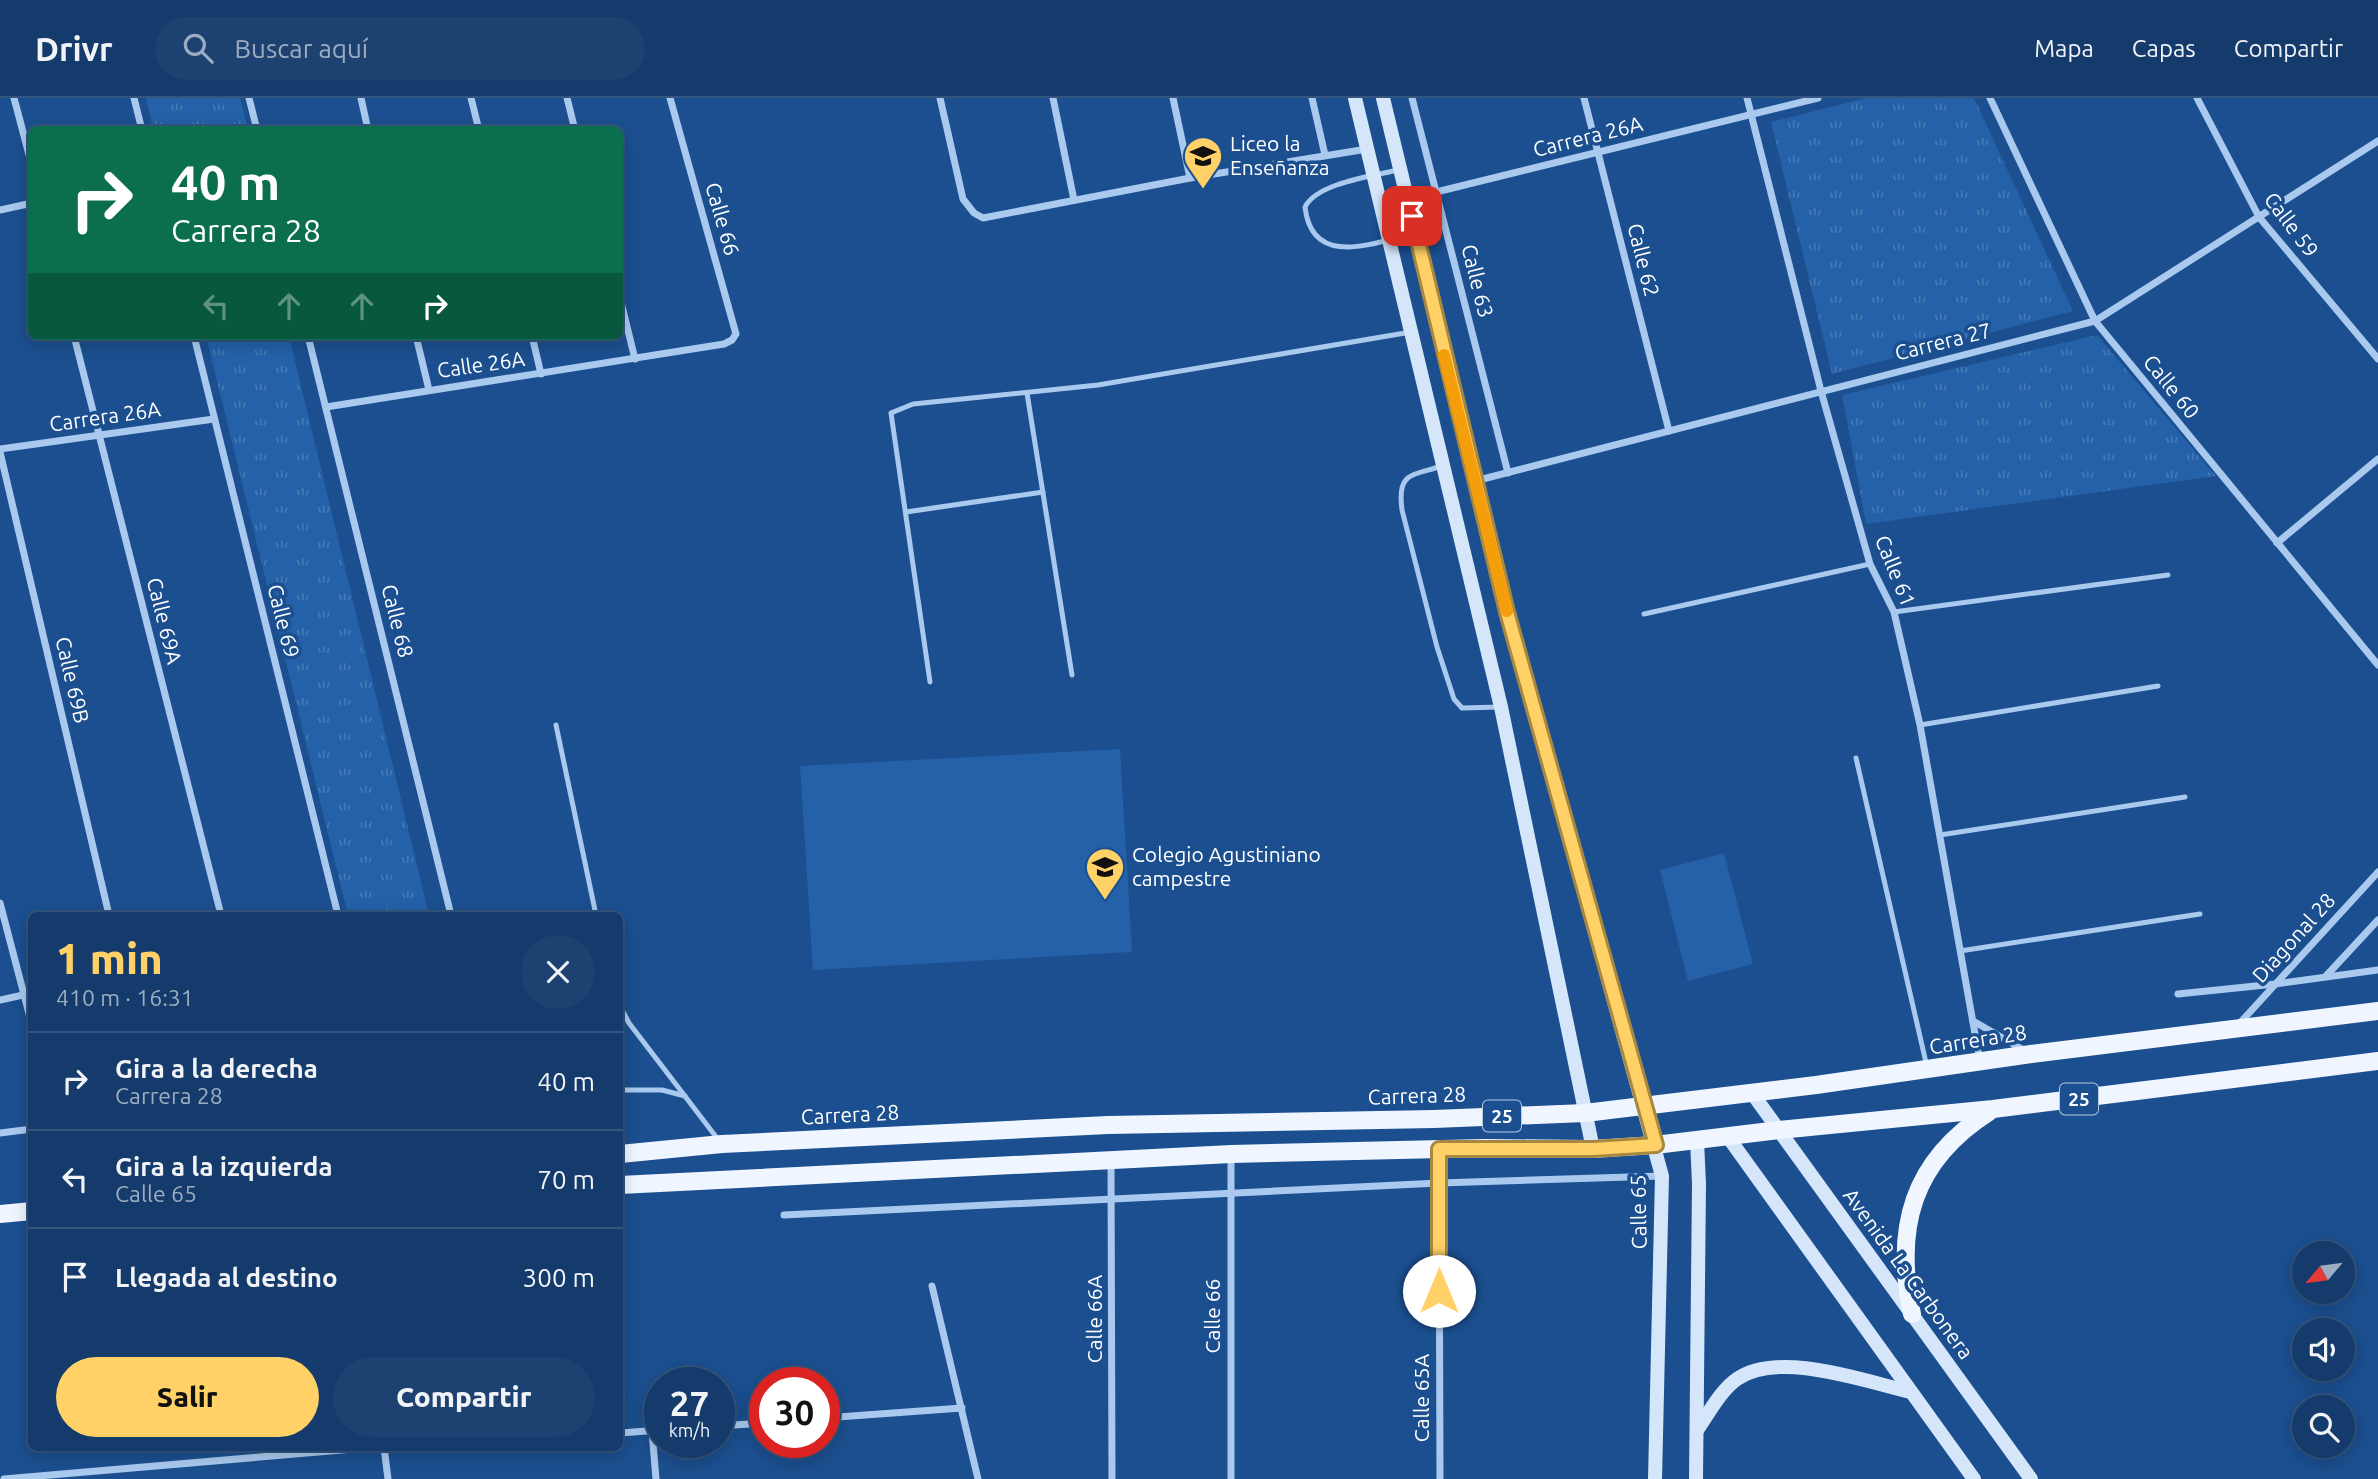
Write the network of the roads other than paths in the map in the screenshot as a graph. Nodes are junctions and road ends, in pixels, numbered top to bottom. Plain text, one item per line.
1 (14, 98) edge
2 (134, 98) edge
3 (249, 98) edge
4 (361, 98) edge
5 (471, 98) edge
6 (567, 98) edge
7 (670, 98) edge
8 (940, 98) edge
9 (1053, 98) edge
10 (1173, 98) edge
11 (1312, 98) edge
12 (1355, 98) edge
13 (1383, 98) edge
14 (1412, 98) edge
15 (1584, 98) edge
16 (1748, 98) edge
17 (1818, 98) edge
18 (1990, 98) edge
19 (2197, 98) edge
20 (1751, 114) junction
21 (141, 126) edge
22 (256, 126) edge
23 (367, 126) edge
24 (479, 126) edge
25 (574, 126) edge
26 (2378, 141) edge
27 (1368, 149) junction
28 (28, 151) edge
29 (1598, 152) junction
30 (1325, 155) junction
31 (1401, 170) junction
32 (1374, 176) junction
33 (1190, 178) junction
34 (1437, 192) junction
35 (1408, 199) junction
36 (1074, 200) junction
37 (28, 204) edge
38 (0, 210) edge
39 (2259, 217) junction
40 (1416, 232) junction
41 (1389, 239) junction
42 (623, 310) edge
43 (2095, 321) junction
44 (1411, 332) junction
45 (75, 340) edge
46 (195, 340) edge
47 (309, 340) edge
48 (417, 340) edge
49 (533, 340) edge
50 (724, 344) joint
51 (635, 359) junction
52 (2378, 359) edge
53 (541, 374) junction
54 (429, 390) junction
55 (1821, 391) junction
56 (1027, 393) junction
57 (326, 407) junction
58 (214, 419) junction
59 (1669, 431) junction
60 (99, 435) junction
61 (0, 451) edge
62 (2378, 459) edge
63 (1442, 466) junction
64 (1508, 473) junction
65 (1475, 481) junction
66 (1043, 492) junction
67 (906, 512) junction
68 (2277, 543) junction
69 (1870, 564) junction
70 (2168, 575) dead end
71 (1894, 612) junction
72 (1643, 614) dead end
73 (2378, 665) edge
74 (1072, 675) dead end
75 (930, 682) dead end
76 (2158, 687) dead end
77 (1501, 707) junction
78 (556, 725) dead end
79 (1920, 725) junction
80 (1856, 758) dead end
81 (2185, 797) dead end
82 (1940, 835) junction
83 (2378, 872) edge
84 (0, 903) edge
85 (108, 912) edge
86 (220, 912) edge
87 (337, 912) edge
88 (450, 912) edge
89 (595, 912) edge
90 (2200, 914) dead end
91 (2378, 920) edge
92 (1960, 951) junction
93 (2378, 970) edge
94 (2326, 977) junction
95 (2276, 984) junction
96 (2178, 993) dead end
97 (27, 994) edge
98 (0, 1000) edge
99 (2378, 1011) edge
100 (623, 1012) edge
101 (1973, 1021) junction
102 (2235, 1028) junction
103 (2031, 1054) junction
104 (2378, 1061) edge
105 (1980, 1063) junction
106 (1928, 1070) junction
107 (623, 1090) edge
108 (1752, 1093) junction
109 (685, 1096) junction
110 (1643, 1107) junction
111 (1993, 1110) junction
112 (1585, 1113) junction
113 (28, 1130) edge
114 (1779, 1130) junction
115 (0, 1133) edge
116 (1728, 1137) junction
117 (1697, 1141) junction
118 (722, 1144) junction
119 (1656, 1145) junction
120 (1439, 1149) junction
121 (1593, 1149) junction
122 (623, 1154) edge
123 (1231, 1154) junction
124 (1111, 1159) junction
125 (1662, 1176) junction
126 (1439, 1183) junction
127 (623, 1185) edge
128 (1231, 1194) junction
129 (1112, 1200) junction
130 (28, 1211) edge
131 (0, 1214) edge
132 (784, 1216) dead end
133 (932, 1286) dead end
134 (1912, 1314) junction
135 (1911, 1392) junction
136 (962, 1408) junction
137 (840, 1417) edge
138 (644, 1432) edge
139 (1697, 1432) junction
140 (623, 1433) edge
141 (335, 1451) edge
142 (384, 1451) edge
143 (656, 1458) edge
144 (80, 1475) edge
145 (4, 1479) edge
146 (387, 1479) edge
147 (656, 1479) edge
148 (978, 1479) edge
149 (1112, 1479) edge
150 (1230, 1479) edge
151 (1440, 1479) edge
152 (1655, 1479) edge
153 (1696, 1479) edge
154 (1974, 1479) edge
155 (2031, 1479) edge

1 - 28 street
2 - 21 street
3 - 22 street
4 - 23 street
5 - 24 street
6 - 25 street
7 - 50 street, Calle 66
8 - 36 street
9 - 36 street
10 - 33 street
11 - 30 street
12 - 27 street
13 - 31 street, Calle 65
14 - 34 street, Calle 63
15 - 29 street, Calle 62
16 - 20 street, Calle 61
17 - 20 street, Carrera 26A
18 - 43 street, Calle 60
19 - 39 street, Calle 59
20 - 29 street, Carrera 26A
20 - 55 street, Calle 61
26 - 39 street, Carrera 27
27 - 30 street
27 - 32 street
29 - 34 street, Carrera 26A
29 - 59 street, Calle 62
30 - 33 street
31 - 32 lane
31 - 35 street, Calle 65
32 - 41 street
32 - 41 lane
33 - 36 street
34 - 35 street, Carrera 26A
34 - 64 street, Calle 63
35 - 40 street, Calle 65
37 - 38 street
39 - 43 street, Carrera 27
39 - 52 street, Calle 59
40 - 41 lane
40 - 65 street, Calle 65
41 - 44 street
42 - 51 street
43 - 55 street, Carrera 27
43 - 68 street, Calle 60
44 - 56 lane
44 - 63 street
45 - 60 street, Calle 69A
46 - 58 street, Calle 69
47 - 57 street, Calle 68
48 - 54 street
49 - 53 street
50 - 51 street, Calle 26A
51 - 53 street, Calle 26A
53 - 54 street, Calle 26A
54 - 57 street, Calle 26A
55 - 59 street, Carrera 27
55 - 69 street, Calle 61
56 - 66 lane
56 - 67 lane
57 - 88 street, Calle 68
58 - 60 street, Carrera 26A
58 - 87 street, Calle 69
59 - 64 street, Carrera 27
60 - 61 street, Carrera 26A
60 - 86 street, Calle 69A
61 - 85 street, Calle 69B
62 - 68 street
63 - 77 street
63 - 77 lane
64 - 65 street, Carrera 27
65 - 110 street, Calle 65
66 - 67 lane
66 - 74 lane
67 - 75 lane
68 - 73 street, Calle 60
69 - 71 street, Calle 61
69 - 72 lane
70 - 71 lane
71 - 79 street, Calle 61
76 - 79 lane
77 - 112 street
78 - 89 lane
79 - 82 street, Calle 61
80 - 106 lane
81 - 82 lane
82 - 92 street, Calle 61
83 - 95 street, Diagonal 28
84 - 97 street
90 - 92 lane
91 - 94 street
92 - 101 street, Calle 61
93 - 94 street
94 - 95 street
95 - 96 street
95 - 102 street, Diagonal 28
97 - 98 street
99 - 102 main road, Carrera 28 / 25
100 - 109 lane
101 - 103 street
101 - 105 street, Calle 61
102 - 103 main road, Carrera 28 / 25
103 - 105 main road, Carrera 28 / 25
104 - 111 main road, 25
105 - 106 main road, Carrera 28 / 25
106 - 108 main road, Carrera 28 / 25
107 - 109 lane
108 - 110 main road, Carrera 28 / 25
108 - 114 street, Avenida La Carbonera
109 - 118 lane
110 - 112 main road, Carrera 28 / 25
110 - 119 street, Calle 65
111 - 114 main road, 25
111 - 134 main road
112 - 118 main road, Carrera 28 / 25
112 - 121 street
113 - 115 street
114 - 116 main road, 25
114 - 134 street, Avenida La Carbonera
116 - 117 main road, 25
116 - 135 street
117 - 119 main road, 25
117 - 139 street
118 - 122 main road, Carrera 28 / 25
119 - 121 main road, 25
119 - 125 street, Calle 65
120 - 121 main road, 25
120 - 123 main road, 25
120 - 126 street, Calle 65A
123 - 124 main road, 25
123 - 128 street, Calle 66
124 - 127 main road, 25
124 - 129 street, Calle 66A
125 - 126 street
125 - 152 street, Calle 65
126 - 128 street
126 - 151 street, Calle 65A
128 - 129 street
128 - 150 street, Calle 66
129 - 132 street
129 - 149 street, Calle 66A
130 - 131 main road
133 - 136 street
134 - 155 street, Avenida La Carbonera
135 - 139 street
135 - 154 street
136 - 137 street
136 - 148 street
138 - 140 street
139 - 153 street
141 - 144 street
142 - 146 street
143 - 147 street
144 - 145 street

